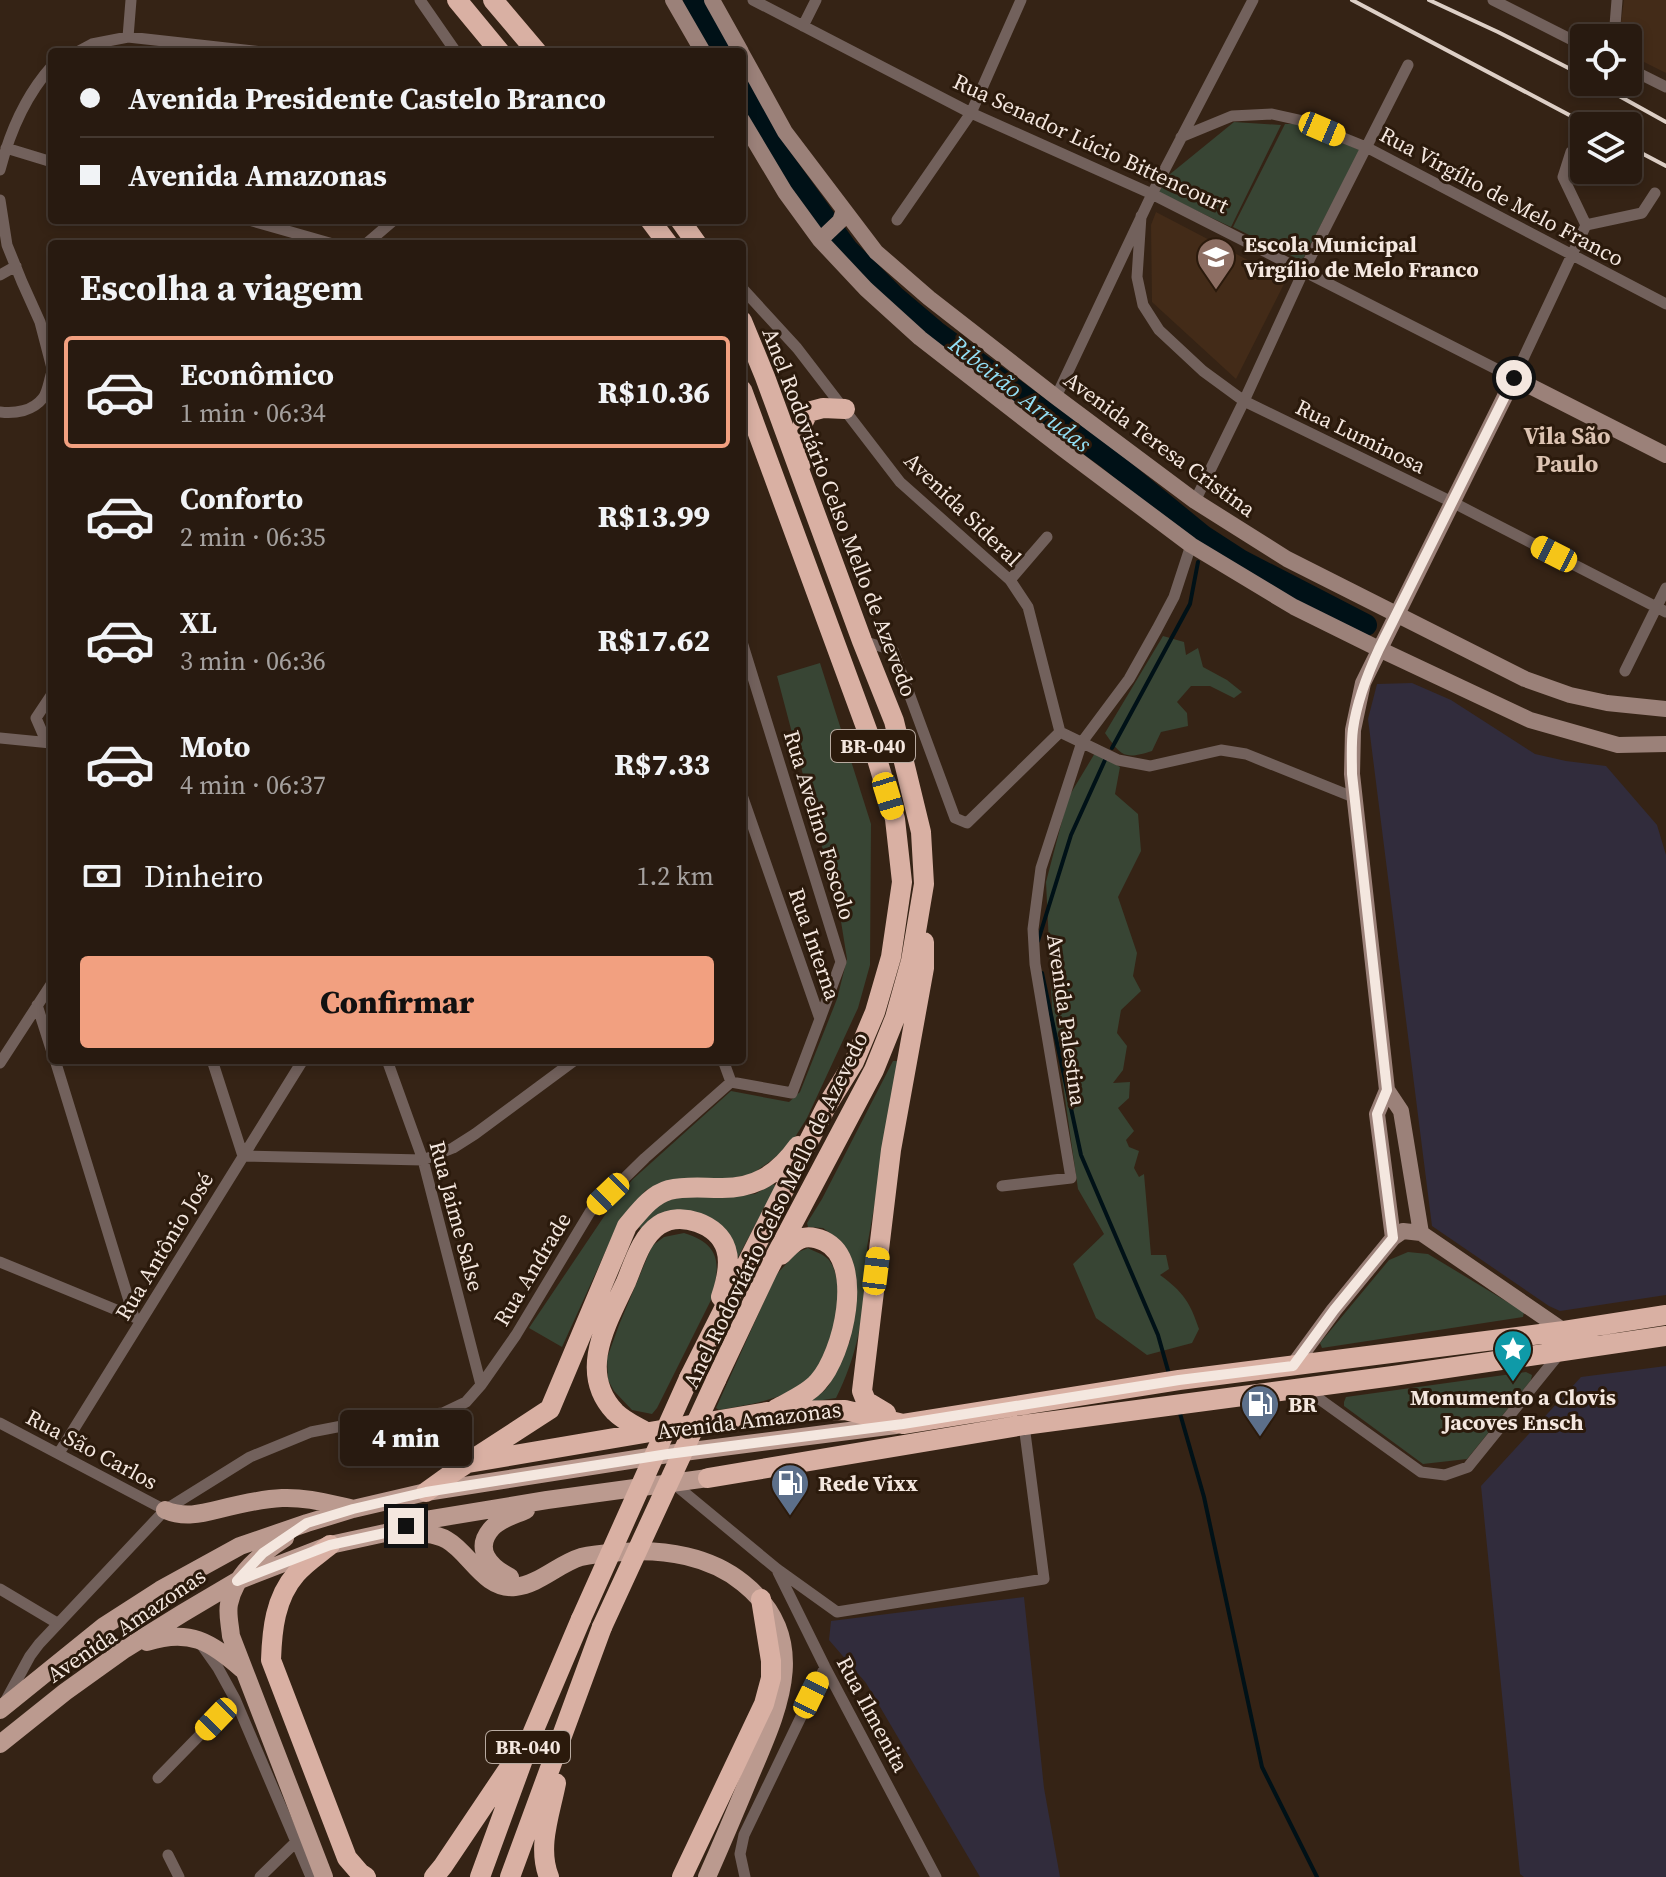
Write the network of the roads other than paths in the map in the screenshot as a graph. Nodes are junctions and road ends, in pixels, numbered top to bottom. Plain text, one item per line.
1 (131, 0) edge
2 (420, 0) edge
3 (457, 0) edge
4 (493, 0) edge
5 (503, 0) edge
6 (673, 0) edge
7 (712, 0) edge
8 (753, 0) edge
9 (816, 0) edge
10 (1021, 0) edge
11 (1253, 0) edge
12 (1493, 0) edge
13 (1617, 0) edge
14 (1615, 24) edge
15 (803, 26) junction
16 (128, 37) junction
17 (1570, 39) edge
18 (84, 48) edge
19 (226, 48) edge
20 (453, 48) edge
21 (497, 48) edge
22 (533, 48) edge
23 (533, 48) edge
24 (701, 48) edge
25 (738, 48) edge
26 (746, 62) edge
27 (1408, 65) dead end
28 (48, 70) edge
29 (1642, 75) edge
30 (1666, 87) edge
31 (971, 113) junction
32 (746, 127) edge
33 (1181, 137) junction
34 (1366, 147) junction
35 (6, 148) junction
36 (1570, 155) edge
37 (48, 161) edge
38 (0, 170) edge
39 (1655, 193) dead end
40 (1152, 194) junction
41 (0, 200) edge
42 (842, 215) junction
43 (1141, 216) junction
44 (897, 220) dead end
45 (263, 224) edge
46 (389, 224) edge
47 (1586, 225) junction
48 (822, 238) junction
49 (319, 240) edge
50 (371, 240) edge
51 (1572, 256) junction
52 (16, 266) junction
53 (1304, 270) junction
54 (0, 275) edge
55 (746, 292) edge
56 (1666, 304) edge
57 (746, 332) edge
58 (48, 354) edge
59 (1514, 378) junction
60 (48, 384) edge
61 (1056, 397) junction
62 (746, 401) edge
63 (1244, 401) junction
64 (845, 409) junction
65 (0, 412) edge
66 (1666, 455) edge
67 (801, 476) junction
68 (1195, 501) junction
69 (1452, 502) junction
70 (1047, 537) dead end
71 (1191, 545) junction
72 (1010, 580) junction
73 (1666, 588) edge
74 (1661, 609) edge
75 (1396, 614) junction
76 (862, 641) junction
77 (1379, 649) junction
78 (746, 655) edge
79 (1625, 671) dead end
80 (48, 700) edge
81 (1666, 709) edge
82 (1060, 732) junction
83 (0, 738) edge
84 (48, 740) edge
85 (48, 742) edge
86 (1082, 742) junction
87 (1666, 744) edge
88 (1353, 797) junction
89 (746, 806) edge
90 (924, 884) junction
91 (48, 989) edge
92 (37, 1005) junction
93 (820, 1019) junction
94 (48, 1039) edge
95 (0, 1063) edge
96 (56, 1064) edge
97 (213, 1064) edge
98 (300, 1064) edge
99 (388, 1064) edge
100 (554, 1064) edge
101 (569, 1064) edge
102 (724, 1064) edge
103 (557, 1073) junction
104 (731, 1082) junction
105 (1387, 1090) junction
106 (826, 1107) junction
107 (243, 1156) junction
108 (423, 1160) junction
109 (1002, 1186) dead end
110 (1421, 1233) junction
111 (1393, 1238) junction
112 (0, 1262) edge
113 (768, 1270) junction
114 (1666, 1315) edge
115 (138, 1319) junction
116 (1564, 1331) junction
117 (1666, 1336) edge
118 (1561, 1352) junction
119 (1293, 1366) junction
120 (694, 1369) junction
121 (481, 1385) junction
122 (1304, 1388) junction
123 (773, 1411) junction
124 (0, 1423) edge
125 (903, 1424) junction
126 (1024, 1425) junction
127 (646, 1432) junction
128 (59, 1453) junction
129 (468, 1463) junction
130 (708, 1478) junction
131 (673, 1483) junction
132 (426, 1492) junction
133 (547, 1500) junction
134 (353, 1509) junction
135 (165, 1510) junction
136 (704, 1510) junction
137 (307, 1523) junction
138 (385, 1533) junction
139 (330, 1545) junction
140 (777, 1569) junction
141 (237, 1581) junction
142 (532, 1582) junction
143 (0, 1589) edge
144 (761, 1599) junction
145 (57, 1623) junction
146 (195, 1638) junction
147 (125, 1649) junction
148 (825, 1667) junction
149 (242, 1669) junction
150 (235, 1699) junction
151 (0, 1710) edge
152 (567, 1724) junction
153 (533, 1732) junction
154 (5, 1739) edge
155 (158, 1778) dead end
156 (296, 1842) junction
157 (168, 1855) dead end
158 (179, 1877) edge
159 (260, 1877) edge
160 (311, 1877) edge
161 (324, 1877) edge
162 (366, 1877) edge
163 (434, 1877) edge
164 (480, 1877) edge
165 (510, 1877) edge
166 (549, 1877) edge
167 (682, 1877) edge
168 (707, 1877) edge
169 (745, 1877) edge
170 (936, 1877) edge

1 - 16 street
2 - 20 street
3 - 21 highway
4 - 22 highway
5 - 23 highway
6 - 24 main road
7 - 25 main road, Avenida Teresa Cristina
8 - 15 street, Rua Senador Lúcio Bittencourt
9 - 15 street
10 - 31 street
11 - 33 street
12 - 17 street
13 - 14 street
15 - 31 street, Rua Senador Lúcio Bittencourt
16 - 18 street
16 - 19 street
26 - 42 main road, Avenida Teresa Cristina
27 - 34 street
28 - 35 street
29 - 30 street
31 - 40 street, Rua Senador Lúcio Bittencourt
31 - 44 street
32 - 48 main road
33 - 34 street, Rua Virgílio de Melo Franco
33 - 40 street
34 - 51 street, Rua Virgílio de Melo Franco
34 - 53 street
35 - 37 street
35 - 38 street
36 - 47 street
39 - 47 street
40 - 43 street
40 - 53 street, Rua Senador Lúcio Bittencourt
41 - 52 street
42 - 48 main road
42 - 61 main road, Avenida Teresa Cristina
43 - 61 street
43 - 63 street, Rua Luminosa
45 - 49 street
46 - 50 street
47 - 51 street
48 - 71 main road
51 - 56 street, Rua Virgílio de Melo Franco
51 - 59 street
52 - 54 street
52 - 58 street
53 - 59 street, Rua Senador Lúcio Bittencourt
53 - 63 street
55 - 64 street, Avenida Sideral
57 - 67 highway, Anel Rodoviário Celso Mello de Azevedo / BR-040
59 - 66 main road, Rua Senador Lúcio Bittencourt
59 - 69 main road
60 - 65 street
61 - 68 main road, Avenida Teresa Cristina
62 - 106 highway, Anel Rodoviário Celso Mello de Azevedo / BR-040
63 - 68 street
63 - 69 street, Rua Luminosa
64 - 67 highway
64 - 72 street, Avenida Sideral
67 - 76 highway, Anel Rodoviário Celso Mello de Azevedo / BR-040
68 - 75 main road, Avenida Teresa Cristina
69 - 74 street, Rua Luminosa
69 - 75 main road
70 - 72 street
71 - 77 main road
71 - 86 street, Avenida Palestina
72 - 82 street, Avenida Sideral
73 - 74 street
74 - 79 street
75 - 77 main road
75 - 81 main road, Avenida Teresa Cristina
76 - 82 street
76 - 90 highway, Anel Rodoviário Celso Mello de Azevedo / BR-040
77 - 87 main road
77 - 88 main road
78 - 93 street, Rua Avelino Foscolo
80 - 84 street
82 - 86 street
83 - 85 street
86 - 88 street
86 - 109 street, Avenida Palestina
88 - 105 main road
89 - 93 street, Rua Interna
90 - 113 highway, Anel Rodoviário Celso Mello de Azevedo / BR-040
90 - 125 highway
91 - 92 street
92 - 94 street
92 - 95 street
93 - 104 street, Rua Interna
96 - 115 street
97 - 107 street
98 - 107 street, Rua Antônio José
99 - 108 street, Rua Jaime Salse
100 - 103 street
101 - 103 street
102 - 104 street
103 - 108 street
104 - 121 street, Rua Andrade
105 - 110 main road
105 - 111 main road
106 - 120 highway, Anel Rodoviário Celso Mello de Azevedo / BR-040
106 - 129 highway
107 - 108 street
107 - 115 street, Rua Antônio José
108 - 121 street, Rua Jaime Salse
110 - 111 main road
110 - 116 main road
111 - 119 main road
112 - 115 street
113 - 123 highway
113 - 152 highway, Anel Rodoviário Celso Mello de Azevedo / BR-040, bridge
114 - 116 highway, Avenida Amazonas
115 - 128 street, Rua Antônio José
116 - 119 highway, Avenida Amazonas
117 - 118 highway, Avenida Amazonas
118 - 122 highway, Avenida Amazonas
118 - 122 street
119 - 125 highway, Avenida Amazonas
120 - 127 highway
120 - 153 highway, Anel Rodoviário Celso Mello de Azevedo / BR-040, bridge
121 - 135 street, Rua Andrade
122 - 126 highway, Avenida Amazonas
123 - 125 highway
123 - 127 highway
124 - 128 street, Rua São Carlos
125 - 132 main road, Avenida Amazonas
126 - 130 highway, Avenida Amazonas
126 - 140 street
127 - 129 highway
128 - 135 street, Rua São Carlos
129 - 132 highway
130 - 131 main road, Avenida Amazonas
130 - 136 street
131 - 133 main road, Avenida Amazonas
131 - 136 street
132 - 134 main road, Avenida Amazonas
133 - 138 main road, Avenida Amazonas
133 - 142 main road
134 - 135 main road
134 - 137 main road, Avenida Amazonas
135 - 145 street, Rua Andrade
136 - 140 street
137 - 141 main road
137 - 151 main road, Avenida Amazonas
138 - 139 main road, Avenida Amazonas
138 - 142 main road
139 - 141 main road, Avenida Amazonas
139 - 162 highway
140 - 148 street, Rua Ilmenita
141 - 147 main road, Avenida Amazonas
141 - 149 main road
142 - 144 main road
143 - 145 street
144 - 167 highway
144 - 168 main road
145 - 151 street, Rua Andrade
146 - 147 main road
146 - 149 main road
146 - 150 street
147 - 154 main road, Avenida Amazonas
148 - 169 street
148 - 170 street, Rua Ilmenita
149 - 161 main road
150 - 155 street
150 - 156 street
151 - 154 main road
152 - 165 highway, Anel Rodoviário Celso Mello de Azevedo / BR-040
152 - 166 highway
153 - 163 highway
153 - 164 highway, Anel Rodoviário Celso Mello de Azevedo / BR-040
156 - 159 street
156 - 160 street
157 - 158 street

